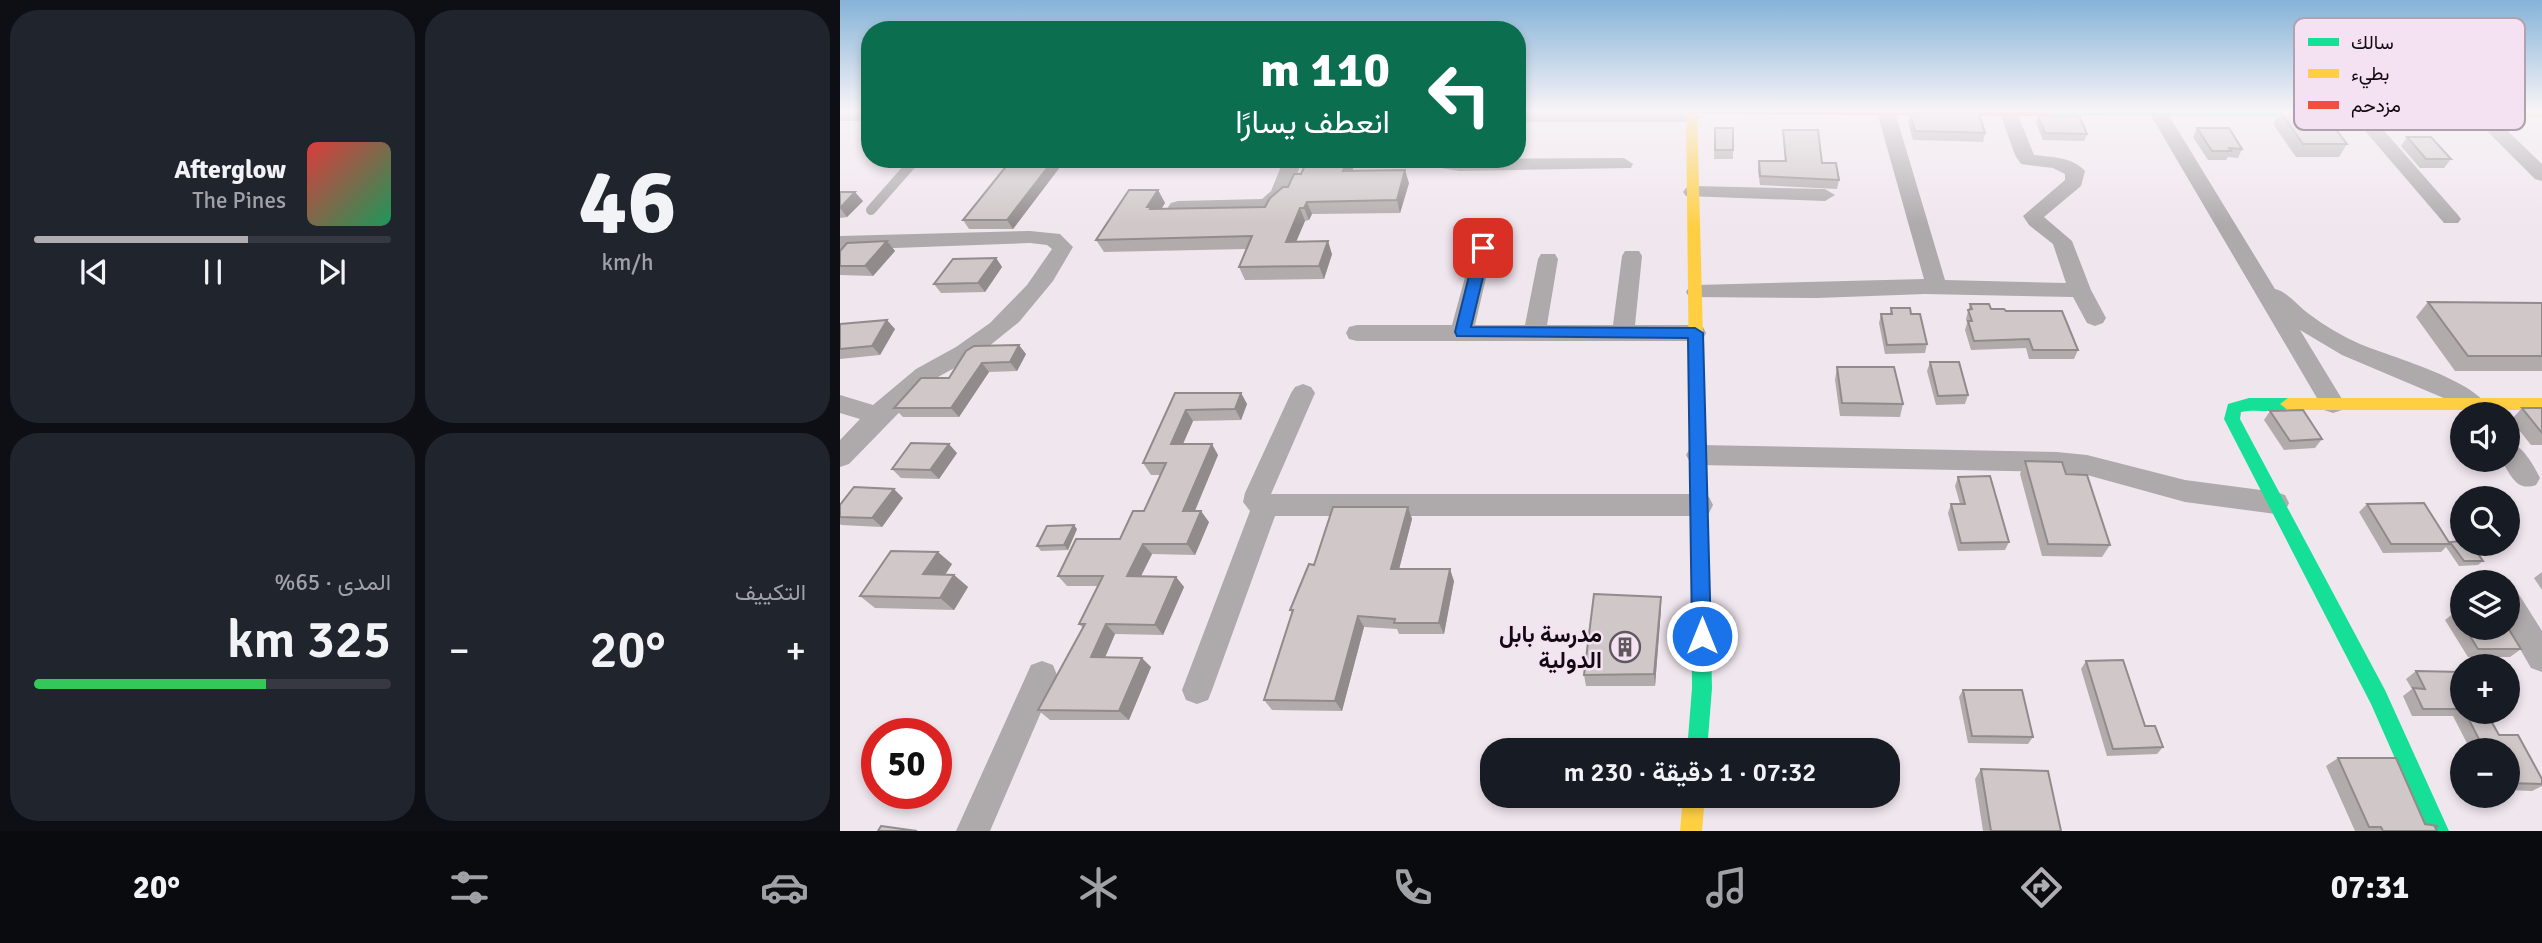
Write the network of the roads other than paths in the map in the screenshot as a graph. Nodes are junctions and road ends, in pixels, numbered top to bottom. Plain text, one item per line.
1 (1692, 149) edge
2 (1897, 149) edge
3 (2022, 149) edge
4 (2169, 149) edge
5 (2390, 149) edge
6 (2515, 149) edge
7 (1625, 164) dead end
8 (1526, 165) edge
9 (908, 168) edge
10 (1289, 168) edge
11 (2542, 176) edge
12 (1693, 191) junction
13 (1825, 195) dead end
14 (1178, 206) edge
15 (870, 210) dead end
16 (2451, 219) dead end
17 (840, 243) edge
18 (1483, 248) dead end
19 (1632, 256) dead end
20 (1548, 259) dead end
21 (2255, 275) junction
22 (1927, 288) junction
23 (2080, 290) junction
24 (1697, 292) junction
25 (2095, 318) dead end
26 (1462, 332) junction
27 (1535, 332) junction
28 (1623, 332) junction
29 (1357, 333) dead end
30 (1695, 333) junction
31 (1303, 393) dead end
32 (2462, 402) edge
33 (840, 404) edge
34 (2333, 404) junction
35 (2542, 404) edge
36 (2520, 406) edge
37 (2450, 408) edge
38 (877, 416) junction
39 (1699, 455) junction
40 (840, 457) edge
41 (2520, 468) edge
42 (2527, 478) dead end
43 (2276, 503) junction
44 (1266, 505) junction
45 (1700, 505) junction
46 (2520, 622) edge
47 (2542, 658) edge
48 (1042, 675) dead end
49 (1197, 690) dead end
50 (1698, 738) edge
51 (1693, 808) edge
52 (973, 831) edge
53 (1691, 831) edge
54 (2438, 831) edge

1 - 12 street
2 - 22 street
3 - 23 street
4 - 21 street
5 - 16 street
6 - 11 street
7 - 8 street
9 - 15 lane
10 - 14 street
12 - 13 street
12 - 24 street
17 - 38 street
18 - 26 street
19 - 28 street
20 - 27 street
21 - 32 street
21 - 34 street
22 - 23 street
22 - 24 street
23 - 25 street
24 - 30 street
26 - 27 street
26 - 29 street
27 - 28 street
28 - 30 street
30 - 39 street
31 - 44 street
33 - 38 street
34 - 37 street
34 - 43 street
35 - 36 street
38 - 40 street
39 - 43 street
39 - 45 street
41 - 42 street
43 - 54 street
44 - 45 street
44 - 49 street
45 - 50 street
46 - 47 street
48 - 52 street
51 - 53 street

